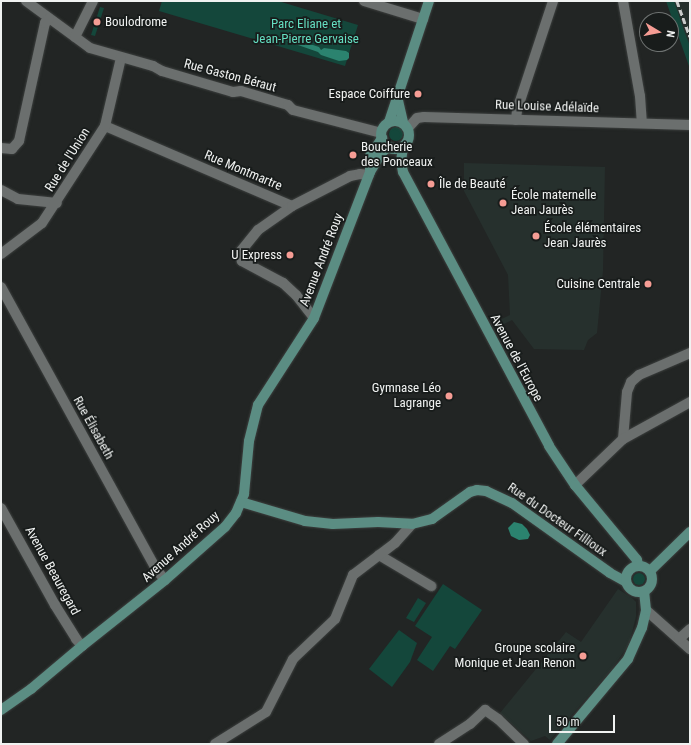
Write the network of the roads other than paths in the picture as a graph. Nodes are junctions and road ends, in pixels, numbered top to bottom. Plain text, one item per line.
1 (26, 1) edge
2 (94, 1) edge
3 (364, 1) edge
4 (429, 1) edge
5 (553, 1) edge
6 (623, 1) edge
7 (49, 18) junction
8 (423, 19) junction
9 (75, 37) junction
10 (121, 58) junction
11 (397, 96) junction
12 (516, 120) junction
13 (389, 122) junction
14 (642, 123) junction
15 (406, 125) junction
16 (690, 125) edge
17 (106, 126) junction
18 (381, 136) junction
19 (389, 147) junction
20 (403, 147) junction
21 (1, 148) edge
22 (369, 174) junction
23 (1, 190) edge
24 (57, 203) junction
25 (292, 206) junction
26 (1, 254) edge
27 (1, 287) edge
28 (314, 318) junction
29 (690, 353) edge
30 (690, 402) edge
31 (623, 439) junction
32 (575, 485) junction
33 (241, 502) junction
34 (1, 508) edge
35 (412, 524) junction
36 (690, 533) edge
37 (379, 555) junction
38 (638, 565) junction
39 (650, 571) junction
40 (165, 580) junction
41 (626, 582) junction
42 (431, 586) dead end
43 (644, 591) junction
44 (646, 610) junction
45 (690, 628) edge
46 (679, 639) junction
47 (82, 646) junction
48 (690, 649) edge
49 (1, 708) edge
50 (215, 744) edge
51 (439, 744) edge
52 (524, 744) edge
53 (557, 744) edge

1 - 7 street, Rue Gaston Béraut
2 - 9 street
3 - 8 street
4 - 8 street
5 - 12 street
6 - 14 street
7 - 9 street, Rue Gaston Béraut
7 - 21 street
8 - 11 street
9 - 10 street, Rue Gaston Béraut
10 - 17 street, Rue de l'Union
10 - 18 street, Rue Gaston Béraut
11 - 13 street
11 - 15 street
12 - 14 street, Rue Louise Adélaïde
12 - 15 street, Rue Louise Adélaïde
13 - 15 street
13 - 18 street
14 - 16 street, Rue Louise Adélaïde
15 - 20 street
17 - 24 street, Rue de l'Union
17 - 25 street, Rue Montmartre
18 - 19 street
18 - 22 street, Avenue André Rouy
19 - 20 street
19 - 22 street, Avenue André Rouy
20 - 32 street, Avenue de l'Europe
22 - 25 street, Rue Montmartre
22 - 28 street, Avenue André Rouy
23 - 24 street
24 - 26 street, Rue de l'Union
25 - 28 street
27 - 40 street, Rue Élisabeth
28 - 33 street, Avenue André Rouy
29 - 31 street
30 - 31 street
31 - 32 street
32 - 38 street, Avenue de l'Europe
33 - 35 street, Rue du Docteur Fillioux
33 - 40 street, Avenue André Rouy
34 - 47 street, Avenue Beauregard
35 - 37 street
35 - 41 street, Rue du Docteur Fillioux
36 - 39 street
37 - 42 street
37 - 50 street
38 - 39 street
38 - 41 street
39 - 43 street
40 - 47 street, Avenue André Rouy
41 - 43 street
43 - 44 street
44 - 46 street
44 - 53 street
45 - 46 street
46 - 48 street
47 - 49 street, Avenue André Rouy
51 - 52 street

